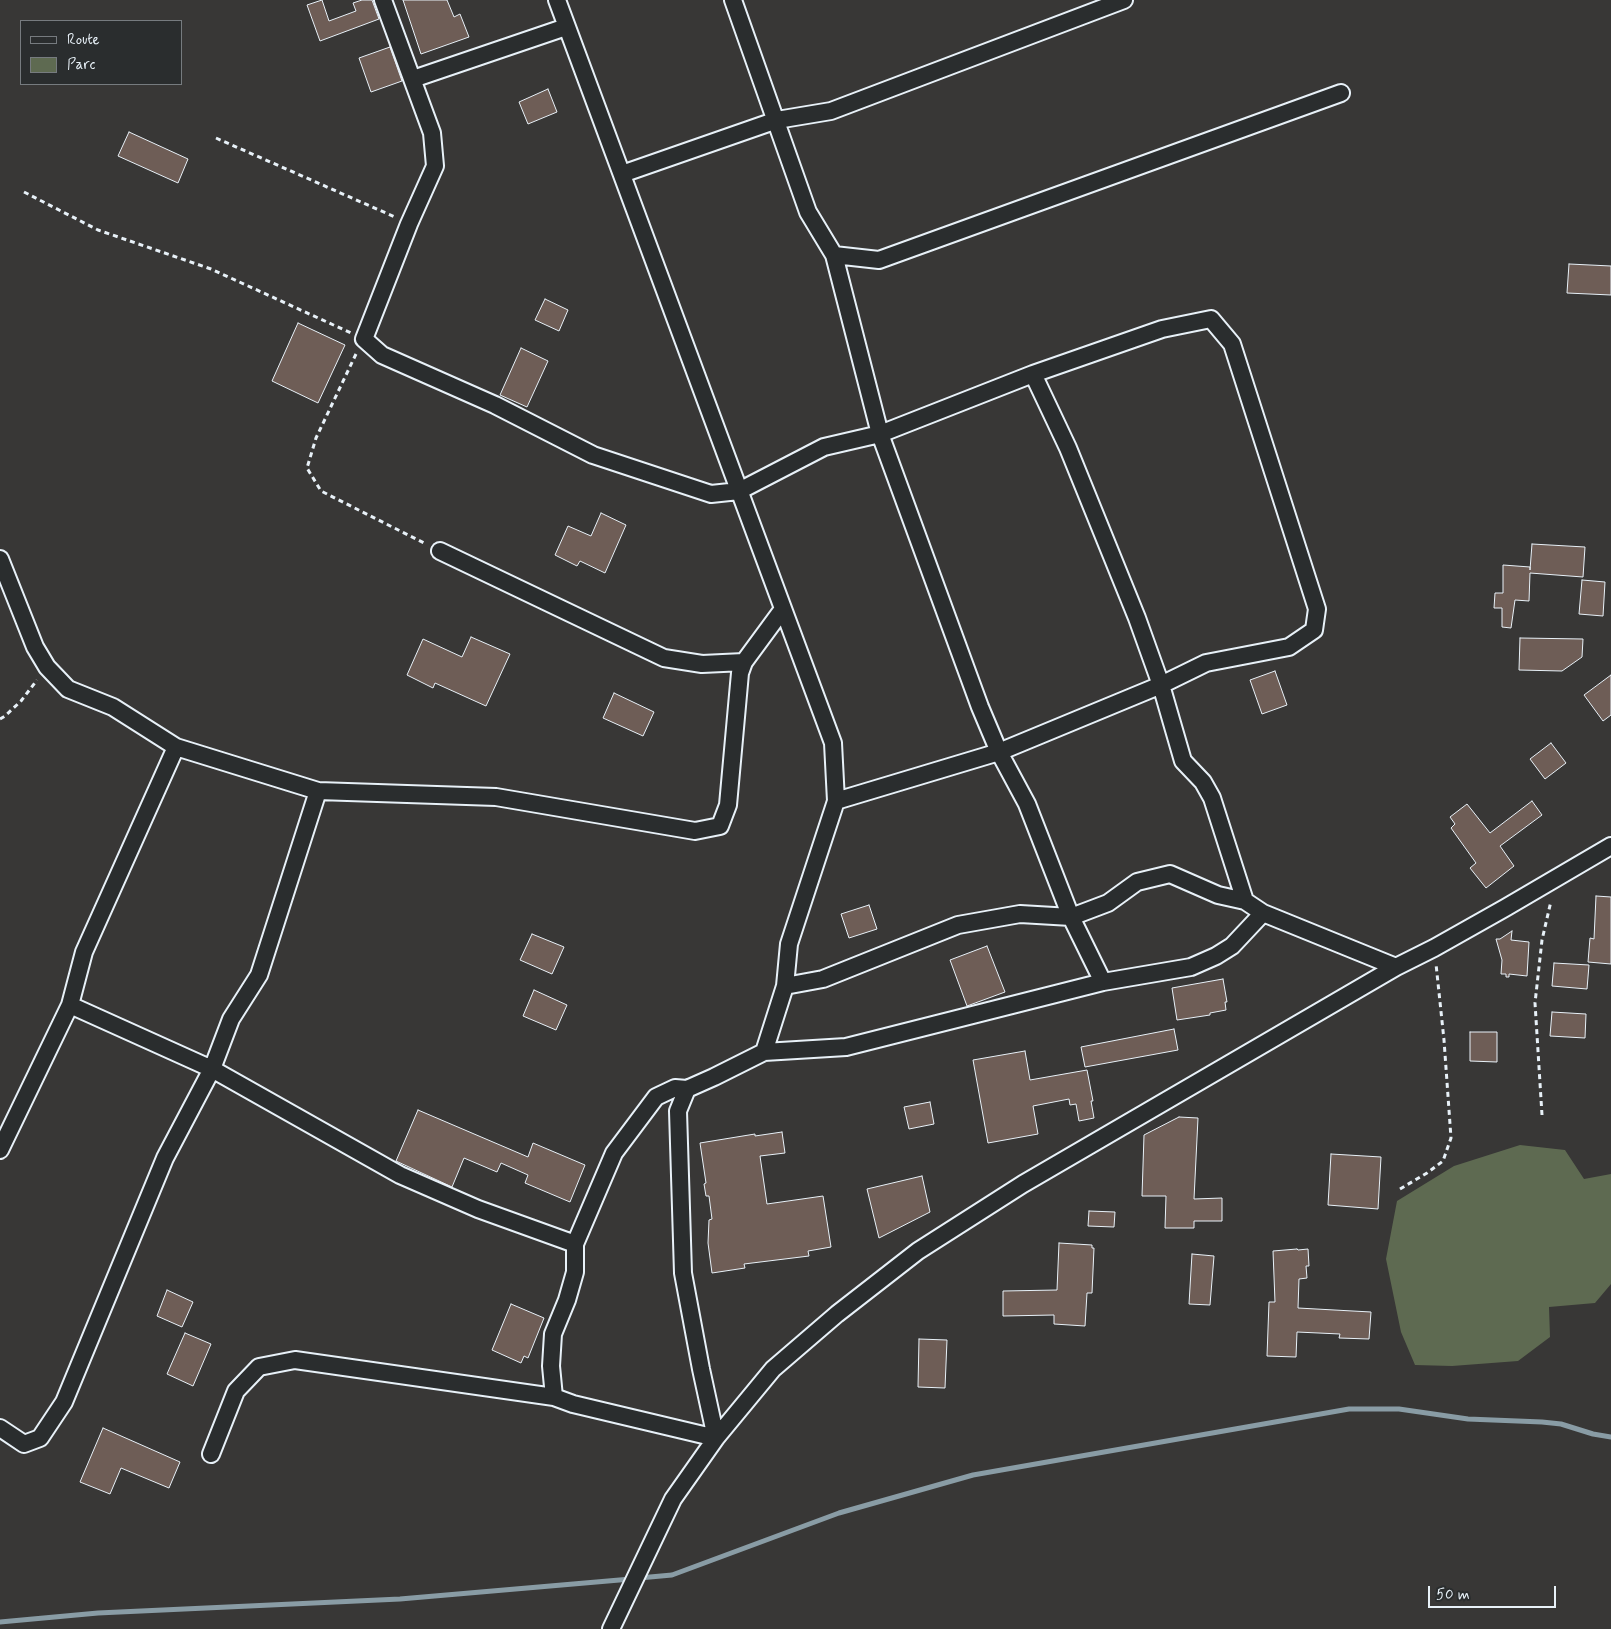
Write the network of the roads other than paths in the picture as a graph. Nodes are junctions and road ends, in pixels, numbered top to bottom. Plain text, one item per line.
1 (383, 0) edge
2 (557, 0) edge
3 (733, 0) edge
4 (1124, 0) edge
5 (566, 26) junction
6 (413, 80) junction
7 (1341, 93) dead end
8 (777, 120) junction
9 (622, 174) junction
10 (834, 254) junction
11 (1033, 374) junction
12 (880, 434) junction
13 (739, 490) junction
14 (440, 551) road end
15 (0, 559) edge
16 (783, 610) junction
17 (744, 662) junction
18 (1161, 685) junction
19 (176, 747) junction
20 (999, 752) junction
21 (318, 791) junction
22 (836, 801) junction
23 (1611, 846) edge
24 (1245, 901) junction
25 (1263, 913) junction
26 (1071, 917) junction
27 (1396, 968) junction
28 (1103, 982) junction
29 (785, 986) junction
30 (70, 1005) junction
31 (764, 1052) junction
32 (212, 1069) junction
33 (687, 1089) junction
34 (0, 1150) edge
35 (575, 1244) junction
36 (554, 1398) junction
37 (0, 1428) edge
38 (716, 1438) junction
39 (210, 1454) dead end
40 (611, 1629) edge

1 - 6 street
2 - 5 street
3 - 8 street
4 - 8 street
5 - 6 street
5 - 9 street
6 - 13 street
7 - 10 street
8 - 9 street
8 - 10 street
9 - 13 street
10 - 12 street
11 - 12 street
11 - 18 street
11 - 18 street
12 - 13 street
12 - 20 street
13 - 16 street
14 - 17 street
15 - 19 street
16 - 17 street
16 - 22 street
17 - 21 street
18 - 20 street
18 - 24 street
19 - 21 street
19 - 30 street
20 - 22 street
20 - 26 street
21 - 32 street
22 - 29 street
23 - 27 street
24 - 25 street
24 - 26 street
25 - 27 street
25 - 28 street
26 - 28 street
26 - 29 street
27 - 38 street
28 - 31 street
29 - 31 street
30 - 32 street
30 - 34 street
31 - 33 street
32 - 35 street
32 - 37 street
33 - 35 street
33 - 38 street
35 - 36 street
36 - 38 street
36 - 39 street
38 - 40 street

